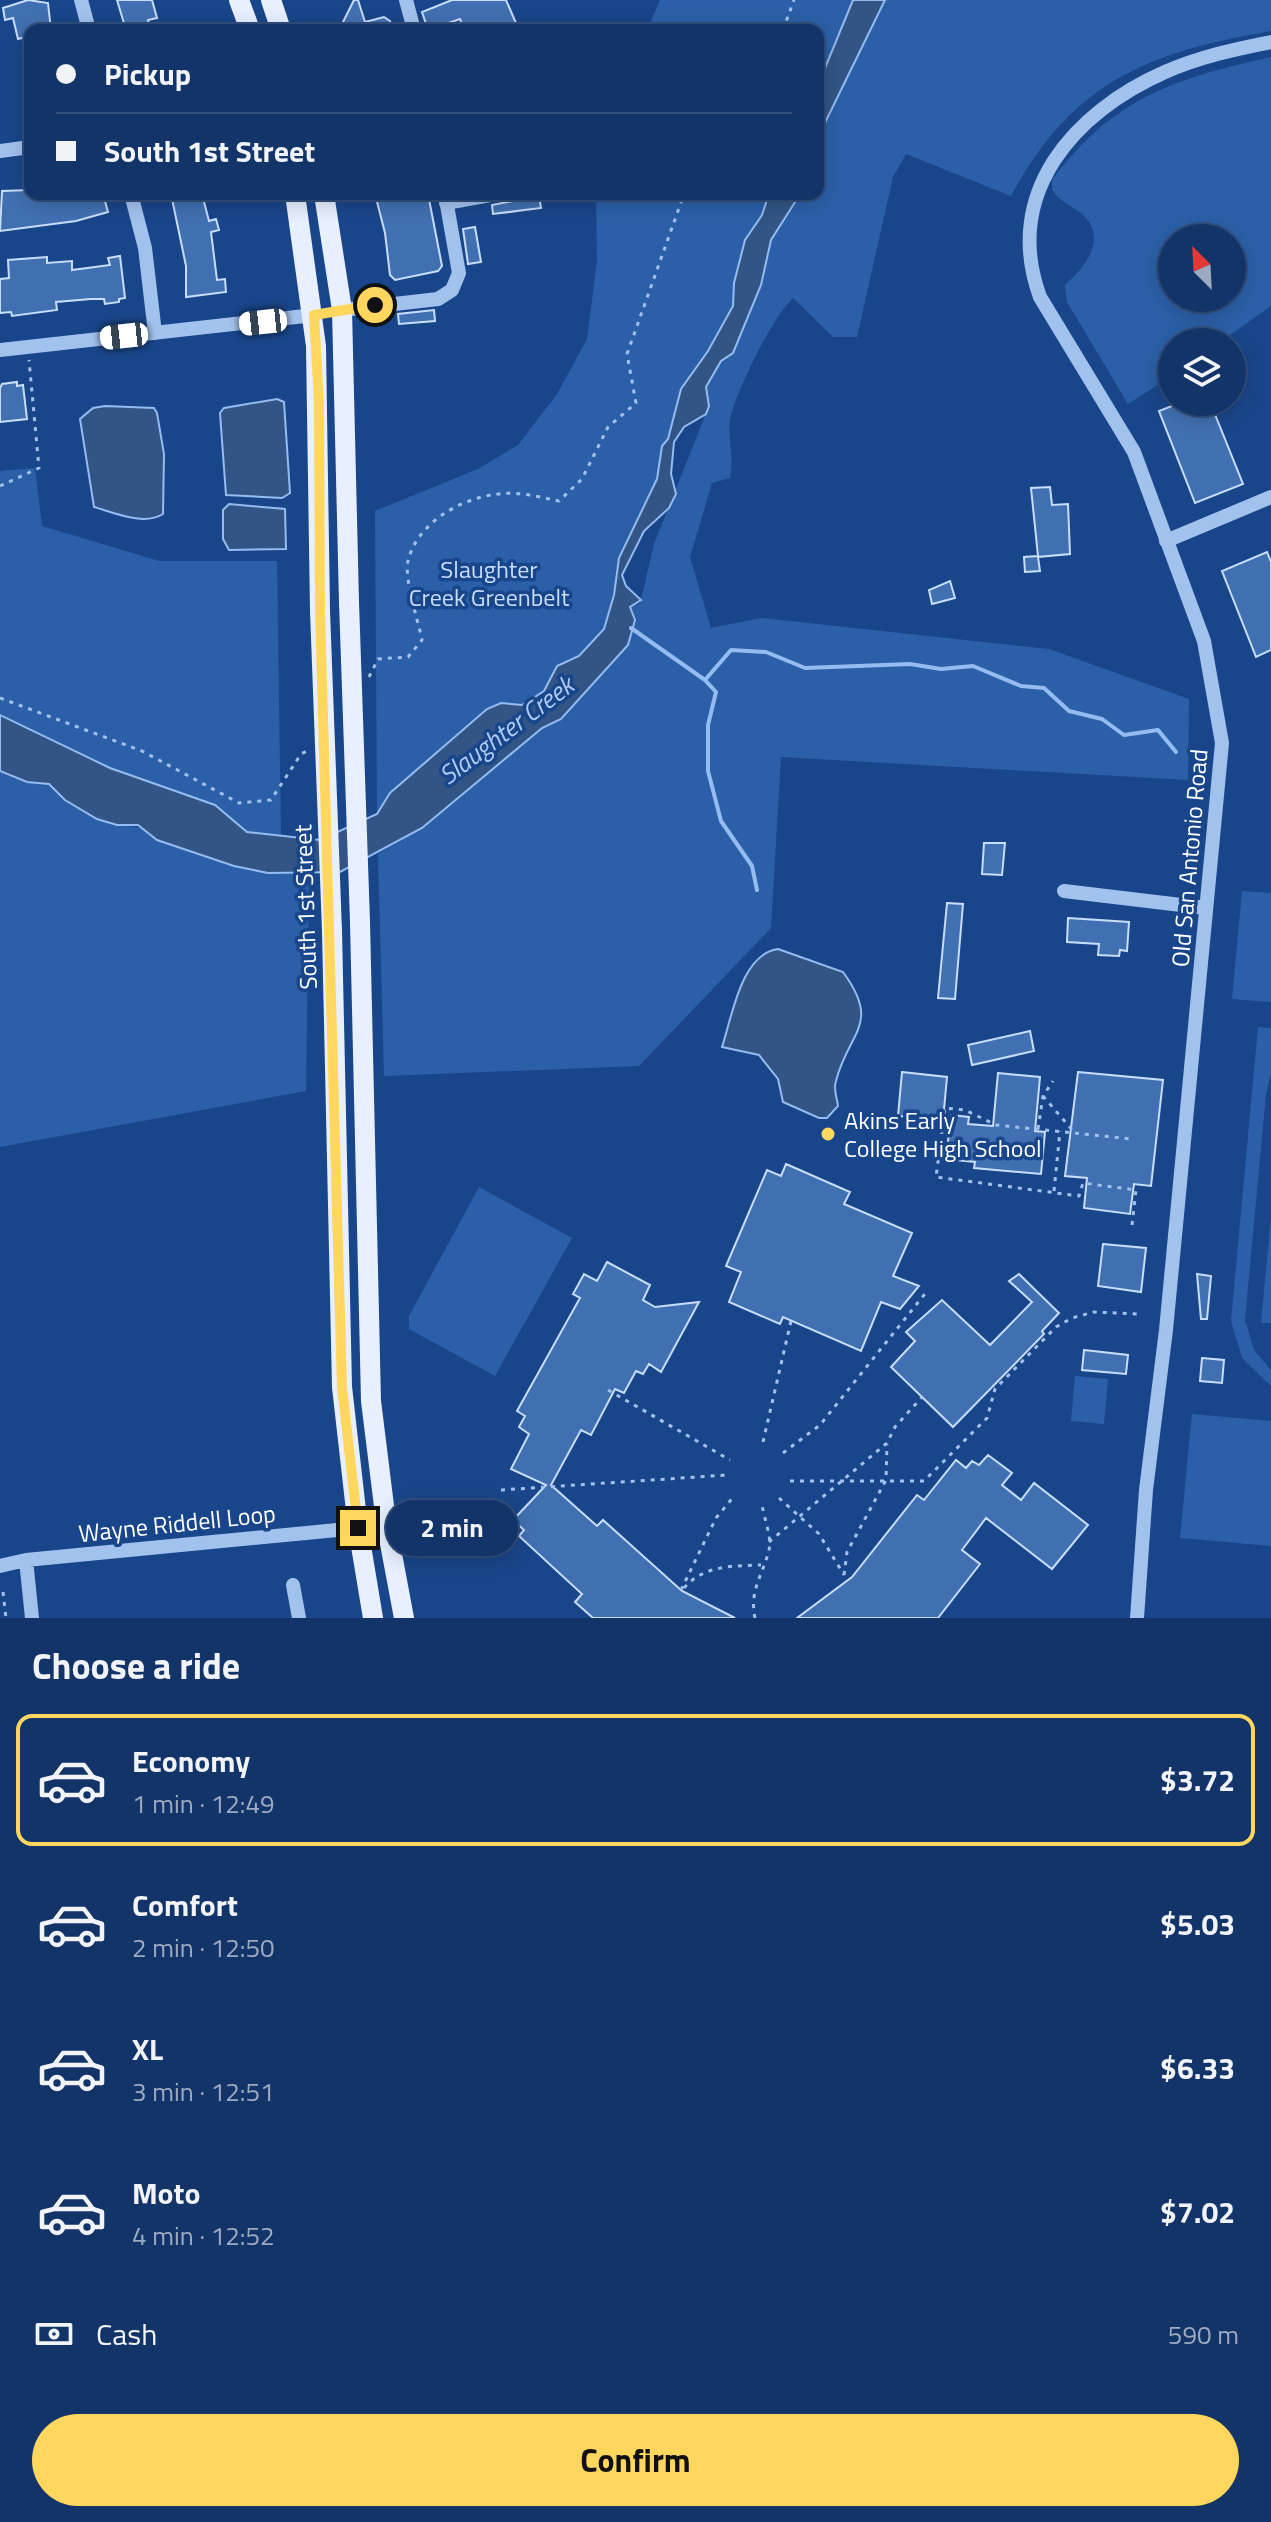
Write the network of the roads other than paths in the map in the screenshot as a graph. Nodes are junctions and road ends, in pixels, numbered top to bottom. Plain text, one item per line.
1 (81, 0) edge
2 (239, 0) edge
3 (271, 0) edge
4 (406, 0) edge
5 (87, 24) edge
6 (248, 24) edge
7 (279, 24) edge
8 (412, 24) edge
9 (1271, 42) edge
10 (24, 148) edge
11 (0, 151) edge
12 (133, 200) edge
13 (296, 200) edge
14 (325, 200) edge
15 (446, 200) edge
16 (342, 310) junction
17 (314, 315) junction
18 (155, 333) junction
19 (0, 350) edge
20 (1271, 497) edge
21 (1166, 541) junction
22 (1064, 891) dead end
23 (1206, 908) junction
24 (358, 1528) junction
25 (26, 1560) junction
26 (0, 1566) edge
27 (293, 1585) dead end
28 (32, 1618) edge
29 (299, 1618) edge
30 (373, 1618) edge
31 (404, 1618) edge
32 (1137, 1618) edge

1 - 5 street
2 - 6 main road
3 - 7 main road
4 - 8 street
9 - 21 street, Old San Antonio Road
10 - 11 street
12 - 18 street
13 - 17 main road, South 1st Street
14 - 16 main road
15 - 16 street
16 - 17 main road
16 - 31 main road, bridge
17 - 18 street
17 - 24 main road, South 1st Street, bridge
18 - 19 street
20 - 21 street
21 - 23 street, Old San Antonio Road
22 - 23 street
23 - 32 street, Old San Antonio Road
24 - 25 street, Wayne Riddell Loop
24 - 30 main road, South 1st Street
25 - 26 street, Wayne Riddell Loop
25 - 28 street
27 - 29 street

